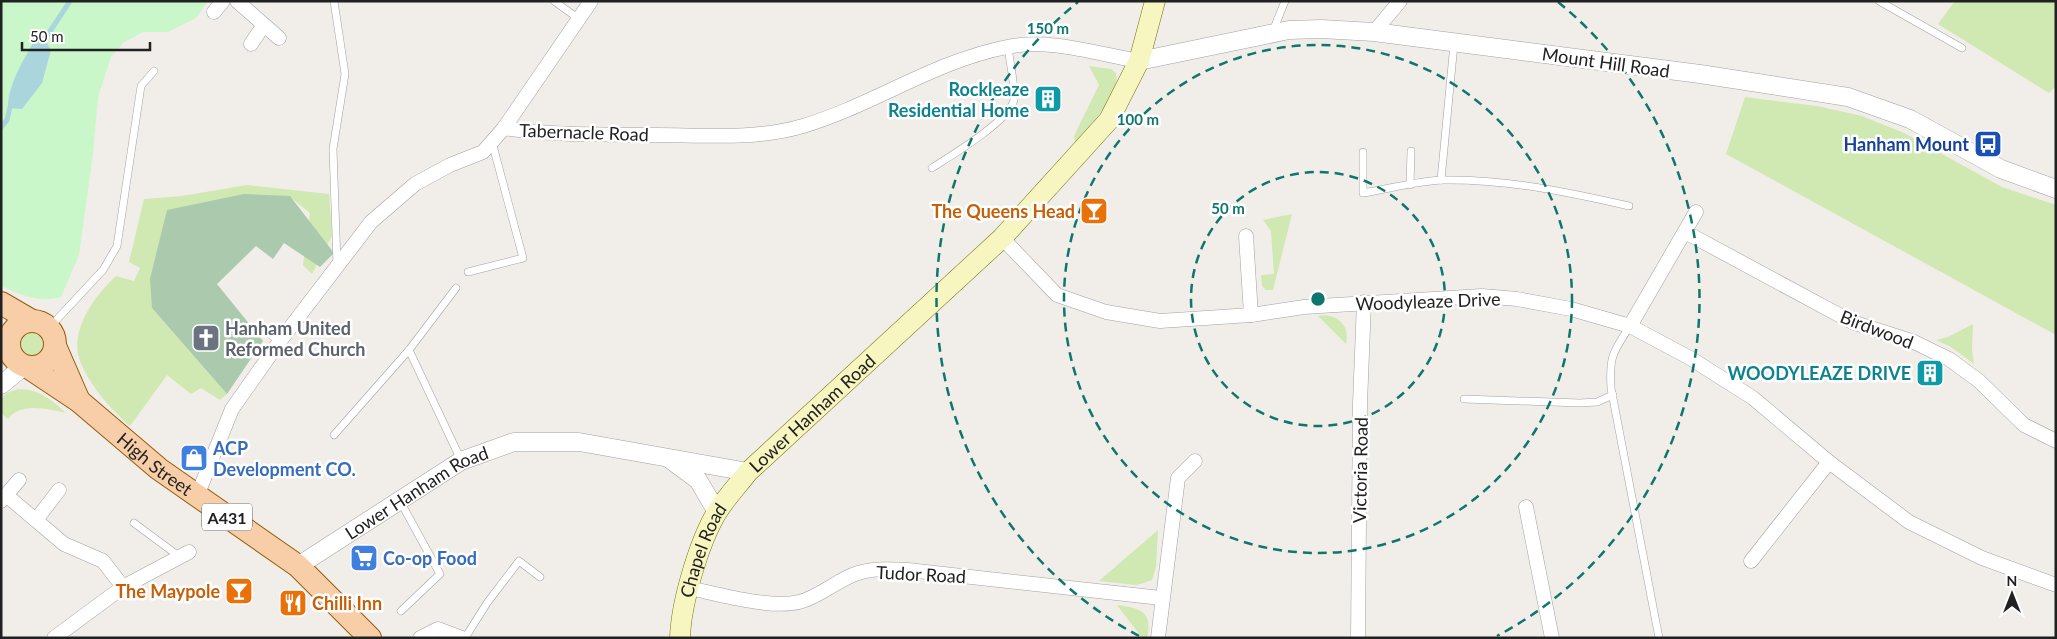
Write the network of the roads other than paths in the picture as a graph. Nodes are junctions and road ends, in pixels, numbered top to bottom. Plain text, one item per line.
1 (223, 1) edge
2 (236, 1) edge
3 (334, 1) edge
4 (554, 1) edge
5 (591, 1) edge
6 (1155, 1) edge
7 (1285, 1) edge
8 (1400, 1) edge
9 (1879, 1) edge
10 (214, 12) dead end
11 (579, 19) junction
12 (264, 26) junction
13 (1374, 32) junction
14 (1272, 33) junction
15 (279, 38) dead end
16 (1454, 42) junction
17 (251, 44) dead end
18 (1008, 46) junction
19 (1962, 48) dead end
20 (1139, 62) junction
21 (154, 70) dead end
22 (504, 128) junction
23 (492, 142) junction
24 (1362, 152) dead end
25 (1411, 152) dead end
26 (932, 168) dead end
27 (1441, 180) junction
28 (1410, 186) junction
29 (2056, 189) edge
30 (1629, 206) dead end
31 (1696, 212) dead end
32 (1686, 232) junction
33 (1246, 236) dead end
34 (1002, 238) junction
35 (337, 264) junction
36 (468, 272) dead end
37 (456, 288) dead end
38 (1364, 302) junction
39 (1, 303) edge
40 (1251, 315) junction
41 (1630, 326) junction
42 (263, 330) dead end
43 (45, 332) junction
44 (5, 340) edge
45 (280, 341) junction
46 (409, 350) junction
47 (26, 366) junction
48 (1, 385) edge
49 (1613, 395) junction
50 (1464, 400) dead end
51 (79, 401) junction
52 (334, 435) dead end
53 (2056, 441) edge
54 (667, 457) junction
55 (461, 461) junction
56 (1194, 461) dead end
57 (1829, 462) junction
58 (748, 472) junction
59 (18, 480) dead end
60 (59, 490) dead end
61 (197, 496) junction
62 (4, 498) edge
63 (400, 500) junction
64 (1526, 507) dead end
65 (717, 512) junction
66 (36, 520) junction
67 (134, 523) dead end
68 (185, 555) joint
69 (1751, 561) dead end
70 (298, 566) junction
71 (540, 577) dead end
72 (2056, 585) edge
73 (123, 587) junction
74 (689, 588) junction
75 (1161, 598) junction
76 (401, 611) dead end
77 (1660, 637) edge
78 (54, 638) edge
79 (370, 638) edge
80 (420, 638) edge
81 (462, 638) edge
82 (466, 638) edge
83 (680, 638) edge
84 (1158, 638) edge
85 (1358, 638) edge
86 (1552, 638) edge

1 - 10 street
2 - 12 street
3 - 35 lane
4 - 11 lane
5 - 11 street
6 - 20 main road, Lower Hanham Road
7 - 14 lane
8 - 13 street
9 - 19 lane
11 - 22 street
12 - 15 street
12 - 17 street
13 - 14 street, Mount Hill Road
13 - 16 street, Mount Hill Road
14 - 20 street, Mount Hill Road
16 - 27 lane
16 - 29 street, Mount Hill Road
18 - 20 street, Tabernacle Road
18 - 22 street, Tabernacle Road
18 - 26 lane
20 - 34 main road, Lower Hanham Road
21 - 43 lane
22 - 23 street, Tabernacle Road
23 - 35 street, Tabernacle Road
23 - 36 lane
24 - 28 lane
25 - 28 lane
27 - 28 lane
27 - 30 lane
31 - 32 street
32 - 41 street
32 - 53 street, Birdwood
33 - 40 street
34 - 40 street, Woodyleaze Drive
34 - 58 main road, Lower Hanham Road
35 - 45 street, Tabernacle Road
37 - 46 lane
38 - 40 street, Woodyleaze Drive
38 - 41 street, Woodyleaze Drive
38 - 85 street, Victoria Road
39 - 43 main road
41 - 49 lane
41 - 57 street, Woodyleaze Drive
42 - 45 lane
43 - 44 main road, A431
43 - 47 main road
43 - 51 main road, High Street / A431
44 - 47 main road, A431
45 - 61 street, Tabernacle Road
46 - 52 lane
46 - 55 lane
47 - 48 street
47 - 51 main road, High Street / A431
49 - 50 lane
49 - 77 lane
51 - 61 main road, High Street / A431
54 - 55 street, Lower Hanham Road
54 - 58 street, Lower Hanham Road
54 - 65 street
55 - 63 street, Lower Hanham Road
56 - 75 street
57 - 69 street
57 - 72 street, Woodyleaze Drive
58 - 65 main road, Chapel Road
59 - 62 street
60 - 66 street
61 - 70 main road, High Street / A431
62 - 66 street
63 - 70 street, Lower Hanham Road
63 - 76 lane
64 - 86 street
65 - 74 main road, Chapel Road
66 - 73 street
67 - 68 lane
68 - 73 street
70 - 79 main road, High Street / A431
71 - 82 lane
73 - 78 street
74 - 75 street, Tudor Road
74 - 83 main road, Chapel Road
75 - 84 street
80 - 81 street

